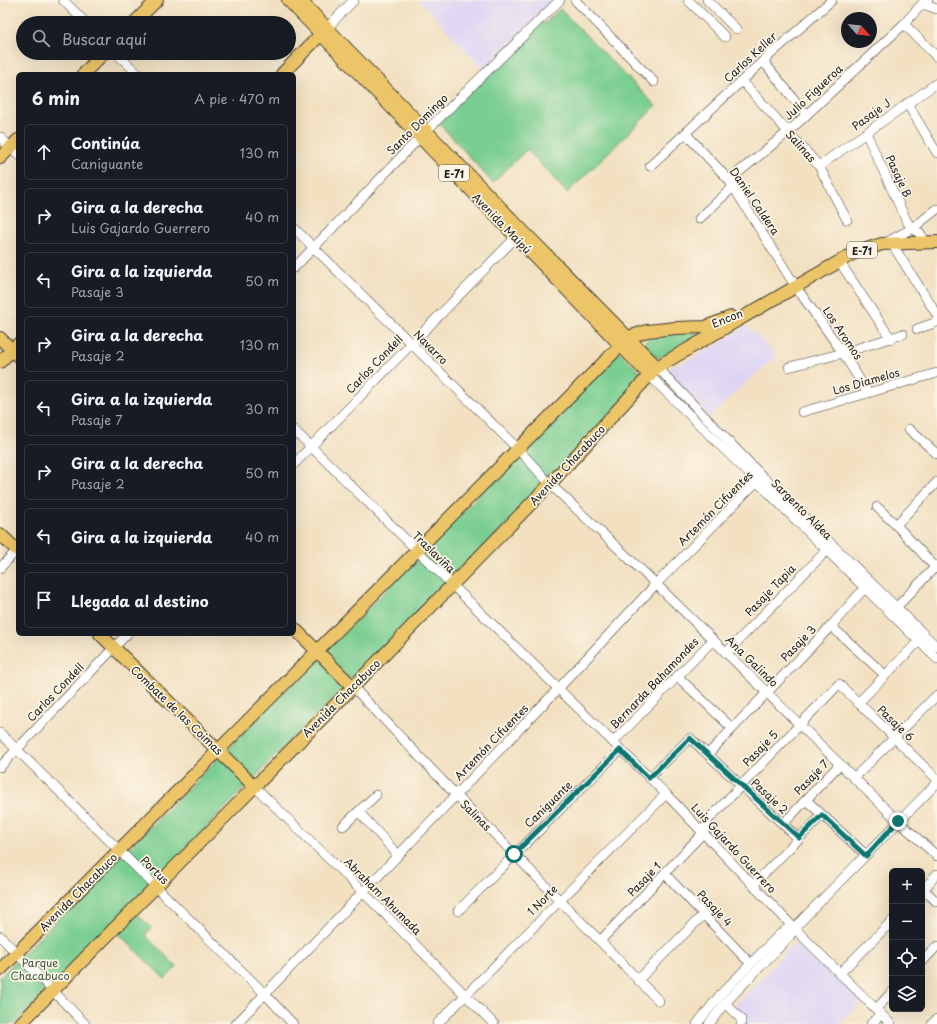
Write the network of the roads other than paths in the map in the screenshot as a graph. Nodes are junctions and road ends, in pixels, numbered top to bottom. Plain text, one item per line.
1 (63, 0) edge
2 (157, 0) edge
3 (288, 0) edge
4 (300, 0) edge
5 (354, 0) edge
6 (560, 0) edge
7 (575, 0) edge
8 (688, 0) edge
9 (708, 0) edge
10 (832, 0) edge
11 (927, 1) edge
12 (937, 9) edge
13 (79, 16) edge
14 (141, 16) edge
15 (904, 24) junction
16 (736, 29) dead end
17 (323, 31) junction
18 (725, 37) dead end
19 (937, 57) edge
20 (296, 59) edge
21 (97, 60) edge
22 (123, 60) edge
23 (295, 60) edge
24 (763, 61) junction
25 (85, 72) edge
26 (136, 72) edge
27 (284, 72) edge
28 (742, 81) junction
29 (654, 82) dead end
30 (937, 82) edge
31 (907, 103) junction
32 (806, 114) junction
33 (788, 132) junction
34 (866, 132) junction
35 (423, 134) junction
36 (686, 134) junction
37 (0, 137) edge
38 (16, 148) edge
39 (937, 153) edge
40 (0, 158) edge
41 (650, 166) dead end
42 (819, 166) junction
43 (731, 183) junction
44 (937, 209) edge
45 (699, 219) dead end
46 (848, 220) dead end
47 (913, 228) junction
48 (296, 230) edge
49 (519, 234) junction
50 (924, 242) junction
51 (937, 242) edge
52 (887, 244) junction
53 (314, 248) junction
54 (839, 261) junction
55 (296, 266) edge
56 (796, 287) junction
57 (937, 315) edge
58 (937, 322) edge
59 (917, 329) dead end
60 (903, 334) dead end
61 (0, 338) edge
62 (891, 339) junction
63 (624, 341) junction
64 (411, 344) junction
65 (16, 350) edge
66 (843, 353) junction
67 (0, 362) edge
68 (788, 367) dead end
69 (654, 371) junction
70 (937, 373) edge
71 (868, 393) junction
72 (802, 412) dead end
73 (909, 429) dead end
74 (296, 432) edge
75 (311, 447) junction
76 (518, 449) junction
77 (937, 454) edge
78 (296, 462) edge
79 (760, 479) junction
80 (937, 482) edge
81 (550, 484) junction
82 (877, 507) dead end
83 (896, 525) junction
84 (0, 534) edge
85 (829, 547) junction
86 (16, 548) edge
87 (416, 551) junction
88 (16, 552) edge
89 (936, 567) edge
90 (0, 568) edge
91 (656, 584) junction
92 (451, 585) junction
93 (867, 585) junction
94 (893, 610) junction
95 (831, 626) junction
96 (296, 630) edge
97 (102, 636) edge
98 (125, 636) edge
99 (713, 640) junction
100 (919, 641) junction
101 (937, 647) edge
102 (114, 648) junction
103 (317, 651) junction
104 (726, 653) junction
105 (937, 659) edge
106 (885, 675) junction
107 (678, 676) junction
108 (838, 684) joint
109 (353, 687) junction
110 (558, 689) junction
111 (766, 692) junction
112 (937, 695) edge
113 (858, 703) junction
114 (799, 725) junction
115 (732, 728) junction
116 (0, 733) edge
117 (895, 739) junction
118 (613, 742) junction
119 (17, 749) junction
120 (219, 750) junction
121 (620, 750) junction
122 (708, 754) junction
123 (840, 764) junction
124 (0, 766) edge
125 (649, 778) junction
126 (854, 778) junction
127 (937, 779) edge
128 (937, 783) edge
129 (741, 785) junction
130 (254, 786) junction
131 (666, 794) junction
132 (376, 795) dead end
133 (456, 795) junction
134 (806, 800) junction
135 (359, 812) junction
136 (822, 815) junction
137 (898, 821) junction
138 (783, 824) junction
139 (343, 826) dead end
140 (704, 832) junction
141 (799, 838) junction
142 (119, 851) junction
143 (514, 854) junction
144 (398, 855) junction
145 (866, 856) junction
146 (937, 856) edge
147 (665, 874) junction
148 (937, 874) edge
149 (753, 885) junction
150 (156, 887) junction
151 (925, 888) edge
152 (363, 892) junction
153 (925, 892) edge
154 (559, 900) junction
155 (937, 902) edge
156 (458, 911) dead end
157 (704, 914) junction
158 (889, 924) edge
159 (794, 928) junction
160 (0, 936) edge
161 (600, 941) junction
162 (937, 946) edge
163 (17, 953) junction
164 (746, 959) dead end
165 (925, 959) edge
166 (0, 970) edge
167 (839, 974) junction
168 (638, 980) junction
169 (53, 991) junction
170 (266, 995) junction
171 (465, 995) junction
172 (889, 996) edge
173 (659, 1001) dead end
174 (725, 1003) junction
175 (878, 1011) junction
176 (937, 1019) edge
177 (20, 1024) edge
178 (85, 1024) edge
179 (236, 1024) edge
180 (293, 1024) edge
181 (437, 1024) edge
182 (494, 1024) edge
183 (697, 1024) edge
184 (709, 1024) edge
185 (741, 1024) edge
186 (871, 1024) edge
187 (891, 1024) edge
188 (932, 1024) edge

1 - 13 street
2 - 14 main road
3 - 17 main road, Avenida Maipú / E-71
4 - 17 main road, Avenida Maipú / E-71
5 - 17 street
6 - 35 street, Santo Domingo
7 - 29 street
8 - 18 street
9 - 16 street
10 - 24 street, Carlos Keller
11 - 12 street
11 - 15 street, Julio Figueroa
15 - 19 street
15 - 32 street, Julio Figueroa
17 - 20 main road
17 - 35 main road, Avenida Maipú / E-71
21 - 25 main road
22 - 26 street
23 - 27 main road
24 - 28 street, Carlos Keller
24 - 32 street
28 - 33 street, Salinas
28 - 36 street, Carlos Keller
30 - 31 street, Pasaje J
31 - 34 street, Pasaje J
31 - 39 street
32 - 33 street, Julio Figueroa
33 - 42 street, Salinas
33 - 43 street, Julio Figueroa
34 - 42 street, Pasaje J
34 - 47 street, Pasaje B
35 - 49 main road, Avenida Maipú / E-71
35 - 53 street, Santo Domingo
36 - 41 street, Carlos Keller
36 - 43 street, Daniel Caldera
37 - 38 street
38 - 40 main road
42 - 46 street, Salinas
43 - 45 street, Julio Figueroa
43 - 56 street, Daniel Caldera
44 - 47 street
47 - 50 street, Pasaje B
47 - 52 street
48 - 53 street, Navarro
49 - 63 main road, Avenida Maipú / E-71
49 - 64 street, Carlos Condell
50 - 51 main road, Encon / E-71
50 - 52 main road, Encon / E-71
52 - 54 main road, Encon / E-71
52 - 57 street
53 - 55 street, Santo Domingo
53 - 64 street, Navarro
54 - 56 main road, Encon / E-71
54 - 62 street
56 - 63 main road, Encon / E-71
56 - 66 street, Los Aromos
56 - 69 main road, Encon / E-71
58 - 59 street
60 - 62 street
61 - 65 main road
62 - 66 street
63 - 69 main road, Avenida Maipú / E-71
63 - 76 main road, Avenida Chacabuco
64 - 75 street, Carlos Condell
64 - 76 street, Navarro
65 - 67 main road
66 - 68 street
66 - 71 street, Los Aromos
69 - 79 street, Sargento Aldea
69 - 81 main road, Avenida Chacabuco
70 - 71 street, Los Diamelos
71 - 72 street, Los Diamelos
73 - 77 street
74 - 75 street, Traslaviña
75 - 78 street, Carlos Condell
75 - 87 street, Traslaviña
76 - 81 street, Navarro
76 - 87 main road, Avenida Chacabuco
79 - 85 street, Sargento Aldea
79 - 91 street, Artemón Cifuentes
80 - 83 street
81 - 91 street, Ana Galindo
81 - 92 main road, Avenida Chacabuco
82 - 83 street
83 - 89 street
84 - 86 main road
85 - 93 street, Sargento Aldea
85 - 104 street, Pasaje Tapia
87 - 92 street, Traslaviña
87 - 103 main road, Avenida Chacabuco
88 - 90 street
89 - 94 street
91 - 99 street, Ana Galindo
91 - 110 street, Artemón Cifuentes
92 - 109 main road, Avenida Chacabuco
92 - 110 street, Traslaviña
93 - 94 street, Sargento Aldea
93 - 95 street, Pasaje 3
94 - 100 street, Sargento Aldea
94 - 101 street, Sargento Aldea
95 - 106 street
95 - 111 street, Pasaje 3
96 - 103 main road, Salinas
97 - 102 main road, Combate de las Coimas
98 - 102 street, Carlos Condell
99 - 104 street, Ana Galindo
99 - 107 street, Bernarda Bahamondes
100 - 105 street, Sargento Aldea
100 - 106 street
102 - 119 street, Carlos Condell
102 - 120 main road, Combate de las Coimas
103 - 109 main road, Salinas
103 - 120 main road, Avenida Chacabuco
104 - 111 street, Ana Galindo
106 - 113 street
107 - 115 street
107 - 118 street, Bernarda Bahamondes
108 - 113 street, Pasaje 6
108 - 114 street, Pasaje 5
109 - 130 main road, Avenida Chacabuco
109 - 133 street, Salinas
110 - 118 street, Luis Gajardo Guerrero
110 - 133 street, Artemón Cifuentes
111 - 114 street, Ana Galindo
111 - 115 street, Pasaje 3
112 - 117 street
113 - 117 street, Pasaje 6
114 - 123 street, Ana Galindo
114 - 129 street, Pasaje 5
115 - 122 street, Pasaje 3
116 - 119 street, Portus
117 - 126 street
117 - 127 street, Pasaje 6
118 - 121 street, Luis Gajardo Guerrero
119 - 124 street, Carlos Condell
119 - 142 street, Portus
120 - 130 main road, Combate de las Coimas
120 - 142 main road, Avenida Chacabuco
121 - 125 street, Luis Gajardo Guerrero
121 - 143 street, Caniguante
122 - 125 street, Pasaje 2
122 - 129 street, Pasaje 2
123 - 126 street, Ana Galindo
123 - 134 street, Pasaje 7
125 - 131 street, Luis Gajardo Guerrero
126 - 137 street, Ana Galindo
128 - 137 street
129 - 138 street, Pasaje 2
129 - 140 street, Pasaje 5
130 - 150 main road, Avenida Chacabuco
130 - 152 street, Abraham Ahumada
131 - 140 street, Luis Gajardo Guerrero
131 - 154 street, 1 Norte
132 - 135 street
133 - 143 street, Salinas
133 - 144 street, Artemón Cifuentes
134 - 136 street, Pasaje 2
134 - 138 street, Pasaje 7
135 - 139 street
135 - 144 street
136 - 141 street
136 - 145 street, Pasaje 2
137 - 145 street
137 - 146 street, Ana Galindo
138 - 141 street, Pasaje 2
140 - 147 street, Pasaje 1
140 - 149 street, Luis Gajardo Guerrero
141 - 149 street
142 - 150 street, Portus
142 - 163 main road, Avenida Chacabuco
143 - 154 street, Salinas
143 - 156 street, Caniguante
144 - 152 street, Artemón Cifuentes
145 - 159 street
147 - 157 street, Pasaje 4
147 - 161 street, Pasaje 1
148 - 151 street
149 - 159 street, Luis Gajardo Guerrero
150 - 169 main road, Avenida Chacabuco
150 - 170 street, Portus
152 - 170 street, Artemón Cifuentes
152 - 171 street, Abraham Ahumada
153 - 155 street
154 - 161 street, Salinas
154 - 171 street, 1 Norte
157 - 164 street, Pasaje 4
157 - 168 street
158 - 167 street
159 - 167 street, Luis Gajardo Guerrero
159 - 174 street
159 - 183 street
160 - 163 street
161 - 168 street, Salinas
162 - 165 street
163 - 166 main road, Avenida Chacabuco
163 - 169 street
167 - 175 street, Luis Gajardo Guerrero
168 - 173 street, Salinas
169 - 177 main road, Avenida Chacabuco
169 - 178 street
170 - 179 street, Artemón Cifuentes
170 - 180 street, Portus
171 - 181 street, 1 Norte
171 - 182 street, Abraham Ahumada
172 - 175 street
174 - 184 street
174 - 185 street
175 - 186 street
175 - 187 street, Luis Gajardo Guerrero
176 - 188 street

